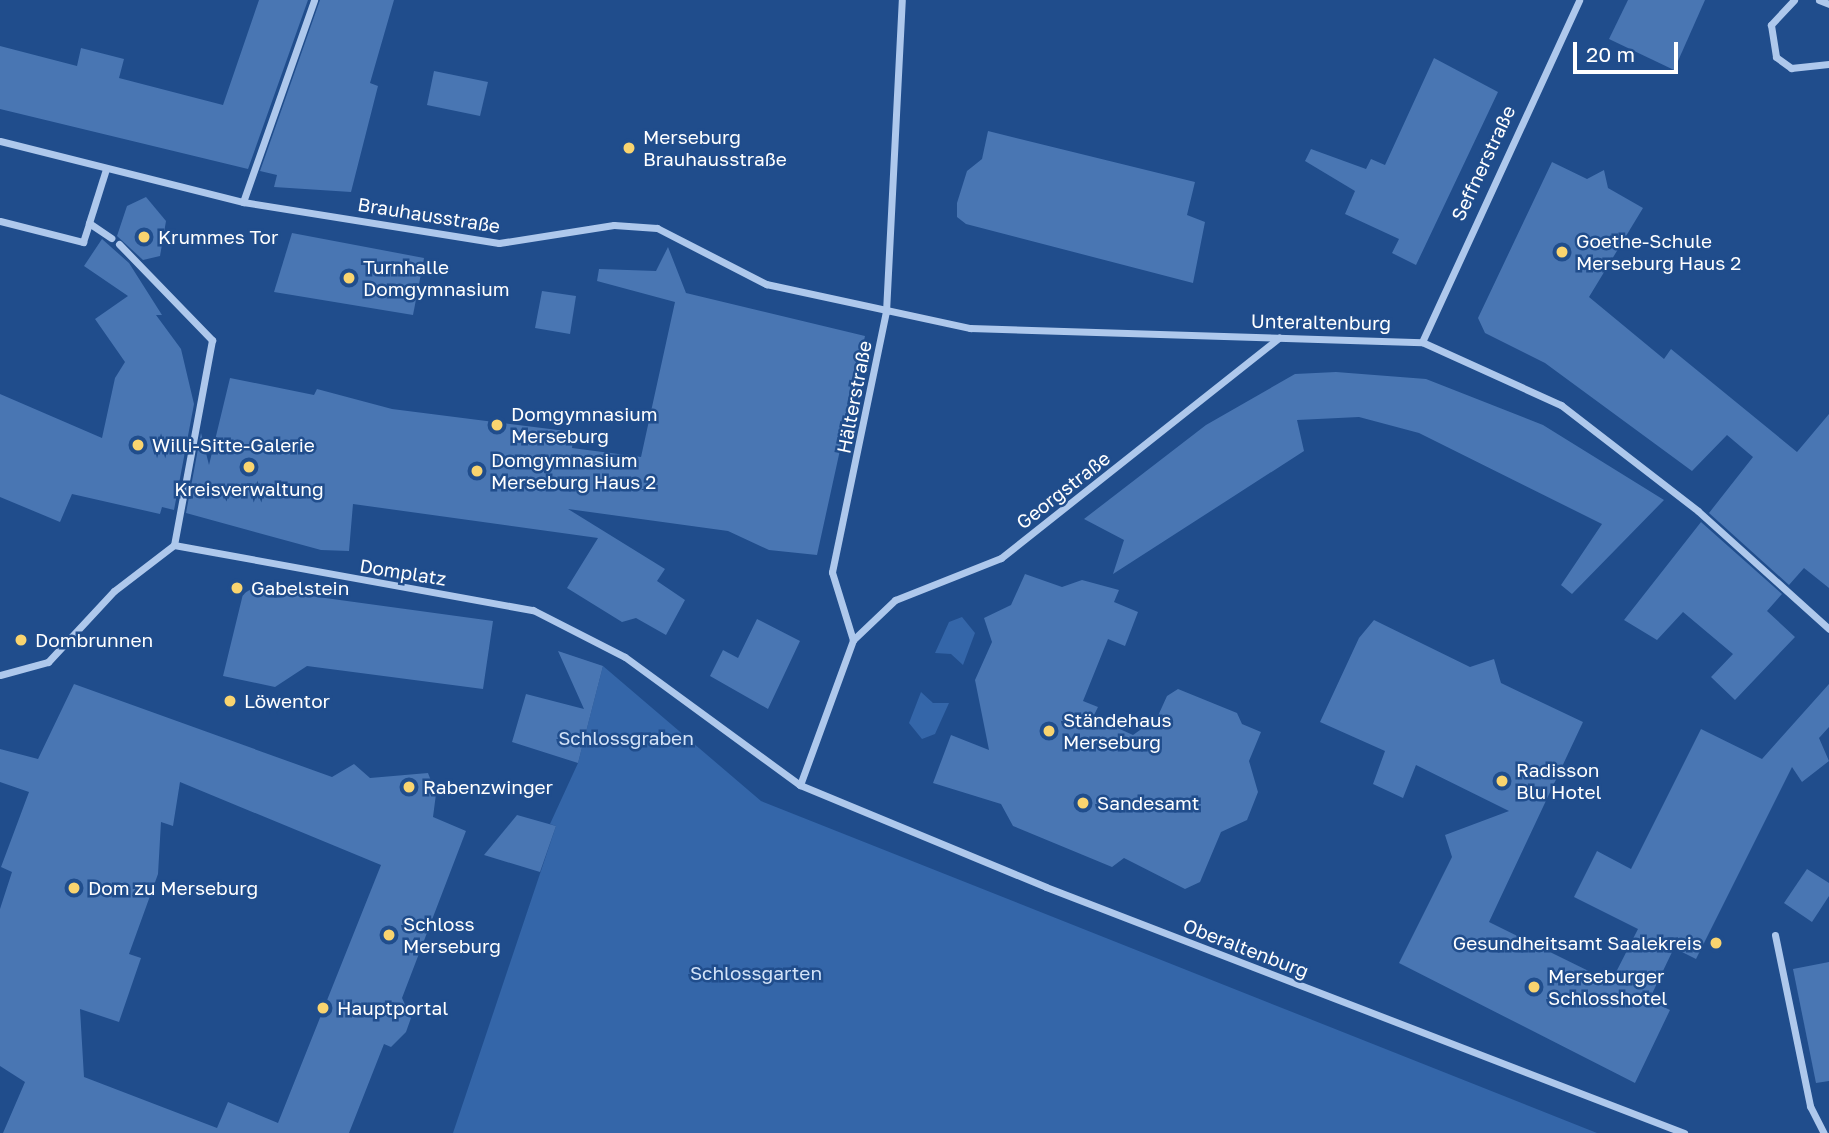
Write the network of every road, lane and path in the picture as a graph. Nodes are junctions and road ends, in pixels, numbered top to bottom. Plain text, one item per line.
1 (314, 0) edge
2 (902, 0) edge
3 (1579, 0) edge
4 (1794, 0) edge
5 (1819, 0) edge
6 (1829, 4) edge
7 (1829, 64) edge
8 (0, 141) edge
9 (106, 169) junction
10 (243, 202) junction
11 (0, 220) edge
12 (89, 223) junction
13 (111, 238) dead end
14 (119, 244) dead end
15 (886, 312) junction
16 (1279, 338) junction
17 (1422, 342) junction
18 (174, 545) junction
19 (1829, 629) edge
20 (853, 640) junction
21 (0, 675) edge
22 (800, 785) junction
23 (1775, 935) dead end
24 (1684, 1133) edge
25 (1824, 1133) edge

1 - 10 street
2 - 15 street, Hälterstraße
3 - 17 street, Seffnerstraße
4 - 7 street
5 - 6 street
8 - 9 street, Brauhausstraße
9 - 10 street, Brauhausstraße
9 - 12 street
10 - 15 street, Brauhausstraße
11 - 12 street
12 - 13 street
14 - 18 street
15 - 16 street, Unteraltenburg
15 - 20 street, Hälterstraße
16 - 17 street, Unteraltenburg
16 - 20 street, Georgstraße
17 - 19 street, Unteraltenburg
18 - 21 street
18 - 22 street, Domplatz
20 - 22 street
22 - 24 street, Oberaltenburg
23 - 25 street

